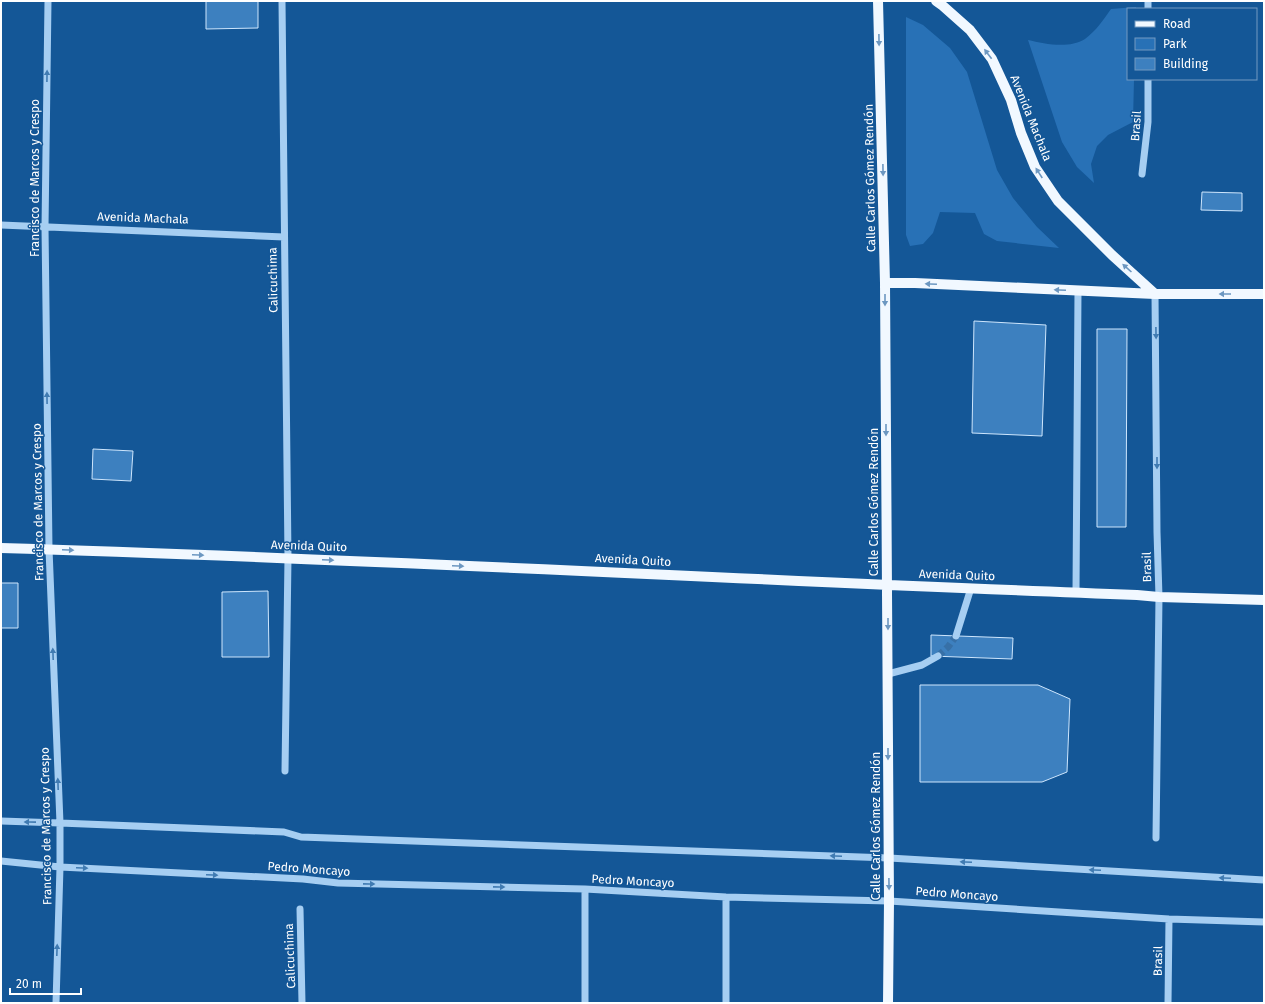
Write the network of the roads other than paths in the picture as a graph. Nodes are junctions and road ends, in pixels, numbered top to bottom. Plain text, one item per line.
1 (48, 1) edge
2 (282, 1) edge
3 (878, 1) edge
4 (936, 1) edge
5 (1148, 80) edge
6 (1142, 174) dead end
7 (1, 225) edge
8 (45, 227) junction
9 (284, 237) junction
10 (885, 283) junction
11 (1078, 291) junction
12 (1155, 294) junction
13 (1264, 294) edge
14 (1, 548) edge
15 (49, 549) junction
16 (288, 558) junction
17 (887, 585) junction
18 (971, 588) junction
19 (1076, 592) junction
20 (1159, 597) junction
21 (1264, 600) edge
22 (956, 636) tunnel mouth
23 (938, 656) tunnel mouth
24 (888, 674) junction
25 (285, 771) dead end
26 (1, 822) edge
27 (60, 823) junction
28 (1156, 838) dead end
29 (889, 858) junction
30 (1, 861) edge
31 (60, 867) junction
32 (1264, 880) edge
33 (585, 889) junction
34 (726, 897) junction
35 (889, 901) junction
36 (300, 908) dead end
37 (1169, 919) junction
38 (1264, 922) edge
39 (56, 1003) edge
40 (302, 1003) edge
41 (585, 1003) edge
42 (726, 1003) edge
43 (888, 1003) edge
44 (1168, 1003) edge

8 -> 1 street, Francisco de Marcos y Crespo
2 - 9 street, Calicuchima
3 -> 10 main road, Calle Carlos Gómez Rendón
12 -> 4 main road, Avenida Machala
5 - 6 street, Brasil
7 - 8 street, Avenida Machala
8 - 9 street, Avenida Machala
15 -> 8 street, Francisco de Marcos y Crespo
9 - 16 street, Calicuchima
11 -> 10 main road
10 -> 17 main road, Calle Carlos Gómez Rendón
11 - 12 main road
11 - 19 street
13 -> 12 main road
12 -> 20 street, Brasil
14 - 15 main road, Avenida Quito
15 -> 16 main road, Avenida Quito
27 -> 15 street, Francisco de Marcos y Crespo
16 -> 17 main road, Avenida Quito
16 - 25 street, Calicuchima
17 - 18 main road, Avenida Quito
17 -> 24 main road, Calle Carlos Gómez Rendón
18 - 19 main road, Avenida Quito
18 - 22 street
19 - 20 main road, Avenida Quito
20 - 21 main road, Avenida Quito
20 - 28 street, Brasil
23 - 24 street
24 -> 29 main road, Calle Carlos Gómez Rendón
27 -> 26 street
29 -> 27 street
27 - 31 street, Francisco de Marcos y Crespo
32 -> 29 street
29 -> 35 main road, Calle Carlos Gómez Rendón
30 - 31 street, Pedro Moncayo
31 -> 33 street, Pedro Moncayo
39 -> 31 street, Francisco de Marcos y Crespo
33 - 34 street, Pedro Moncayo
33 - 41 street
34 - 35 street, Pedro Moncayo
34 - 42 street
35 - 37 street, Pedro Moncayo
35 - 43 main road, Calle Carlos Gómez Rendón
36 - 40 street, Calicuchima
37 - 38 street, Pedro Moncayo
37 - 44 street, Brasil

